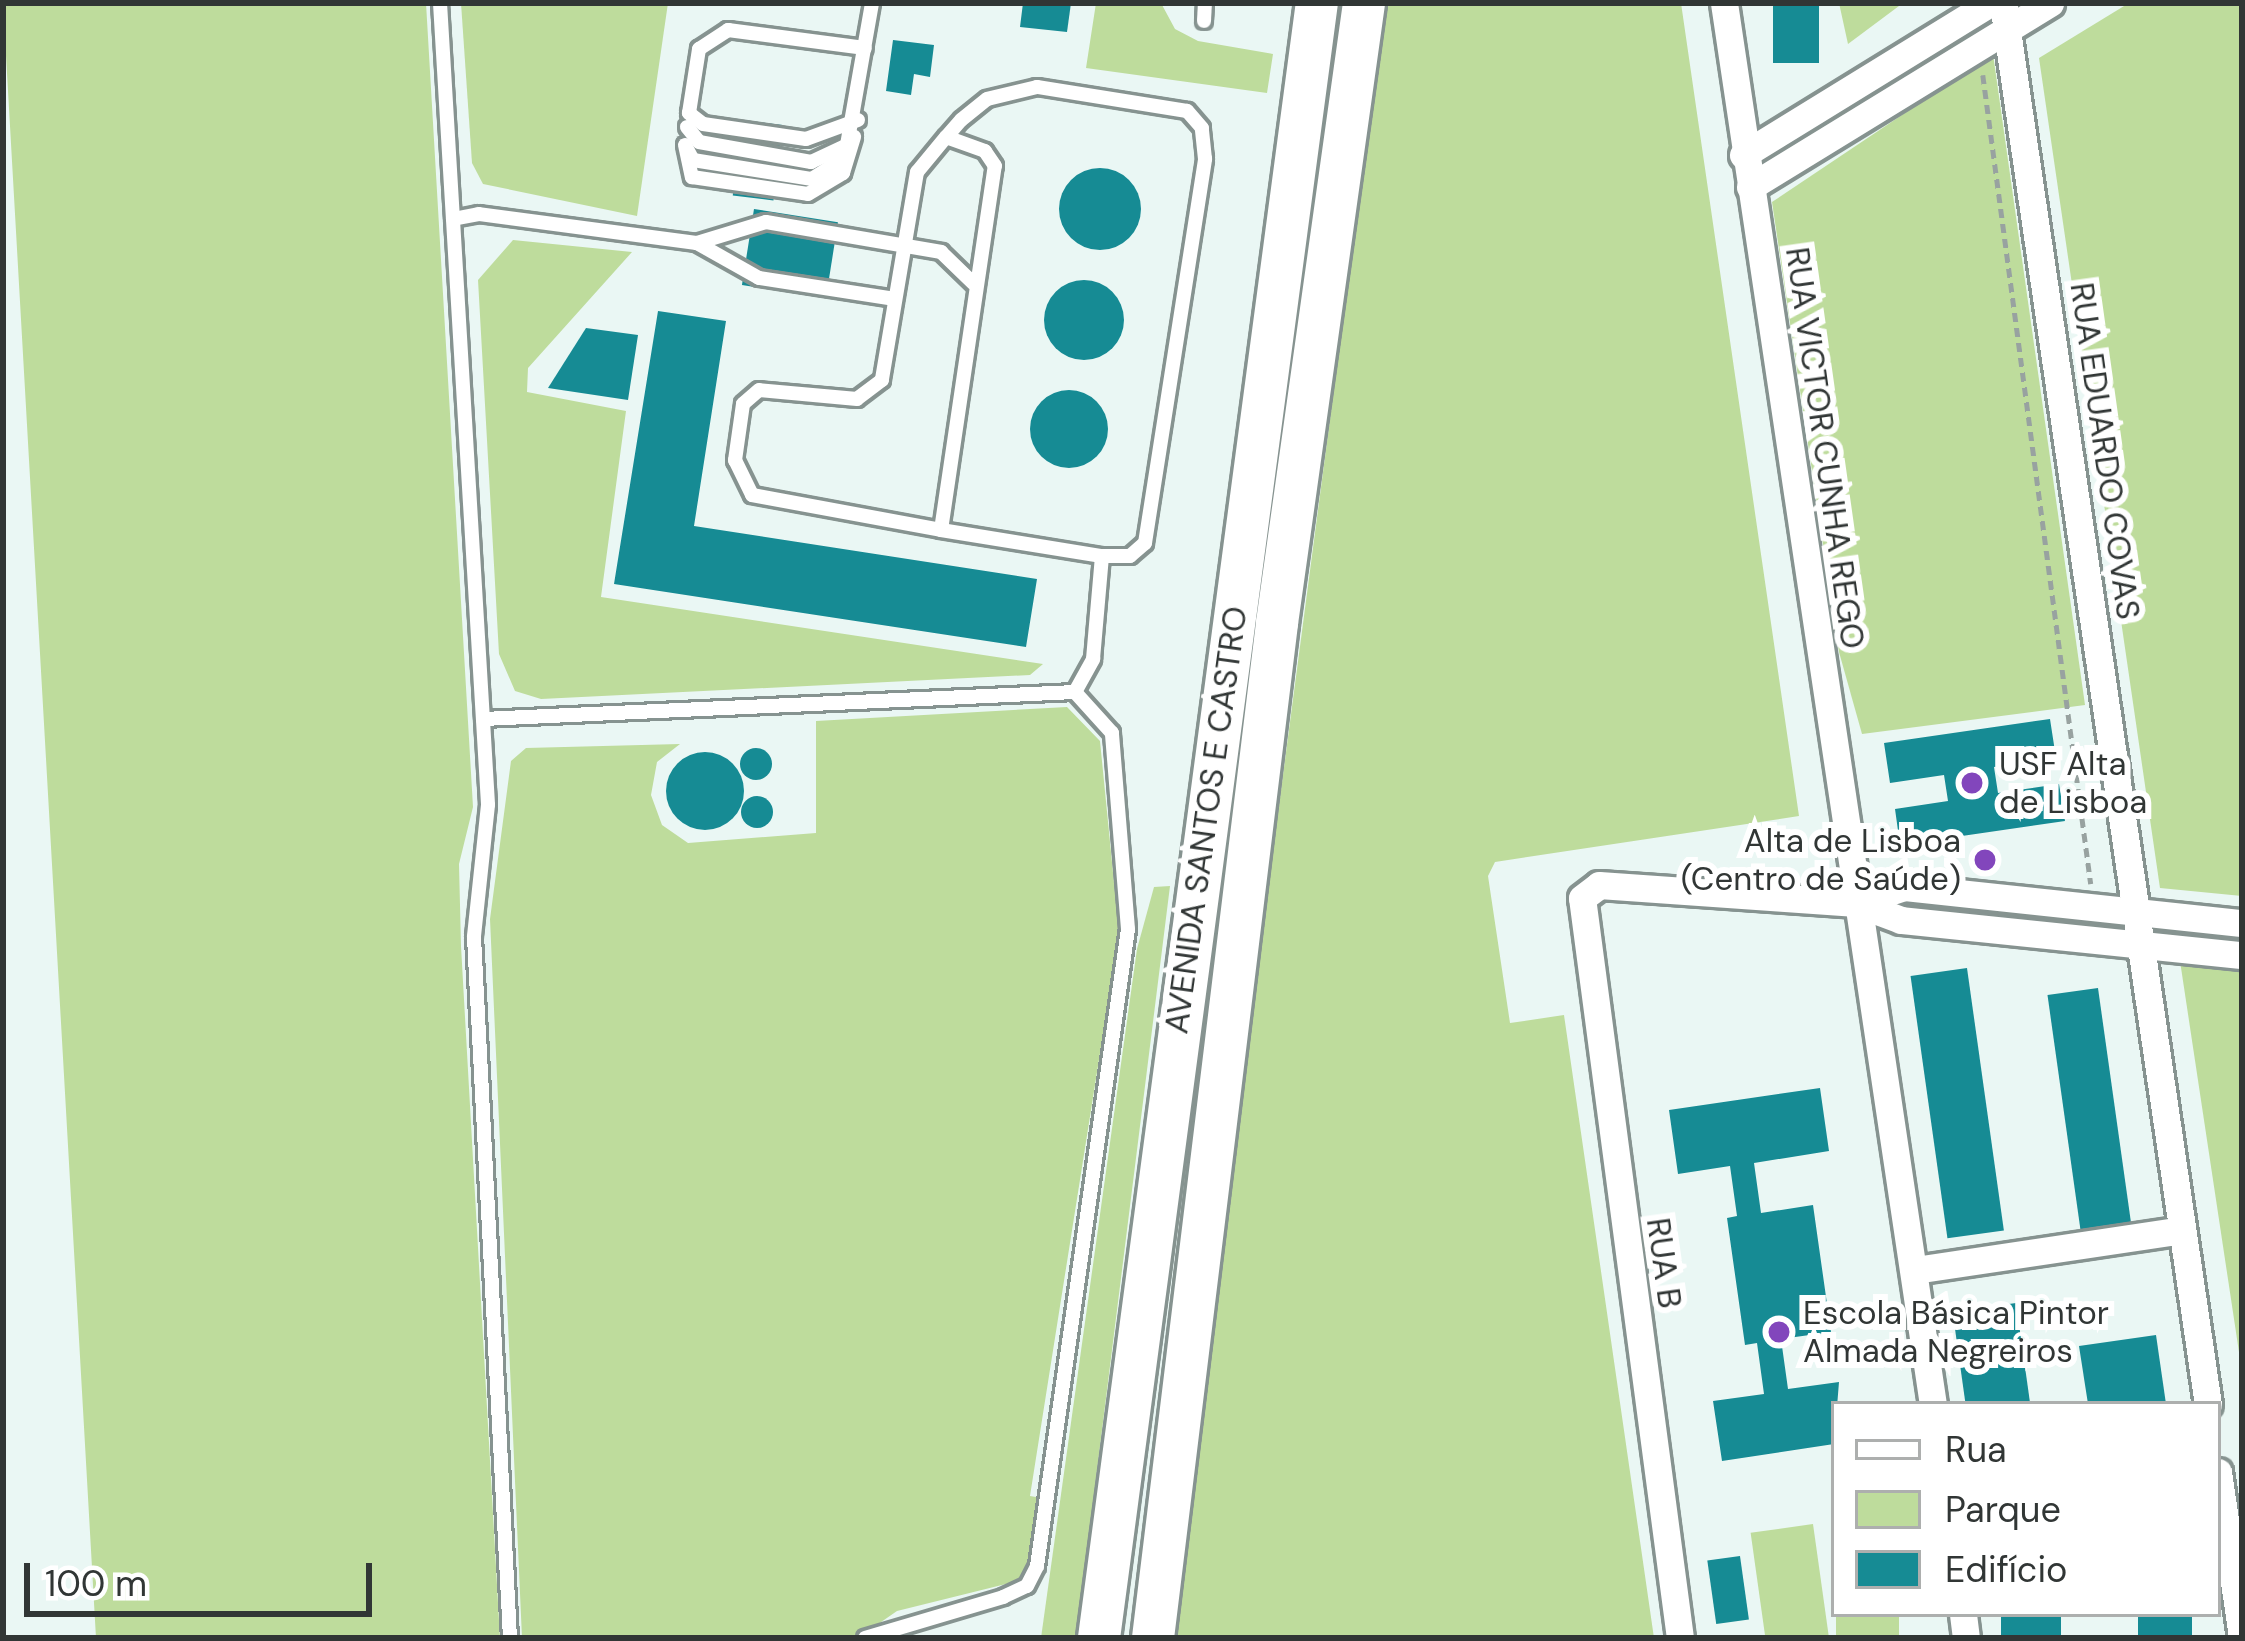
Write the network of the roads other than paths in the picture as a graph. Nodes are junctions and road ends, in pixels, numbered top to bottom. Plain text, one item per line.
1 (440, 3) edge
2 (872, 3) edge
3 (1205, 3) edge
4 (1317, 3) edge
5 (1364, 3) edge
6 (1724, 3) edge
7 (1990, 3) edge
8 (2050, 3) edge
9 (2004, 16) edge
10 (1204, 21) dead end
11 (865, 48) junction
12 (688, 120) junction
13 (858, 120) junction
14 (946, 137) junction
15 (1743, 155) junction
16 (1750, 188) junction
17 (453, 219) junction
18 (697, 243) junction
19 (903, 244) junction
20 (973, 283) junction
21 (895, 299) junction
22 (940, 530) junction
23 (1102, 556) junction
24 (1075, 692) junction
25 (483, 719) junction
26 (1856, 903) junction
27 (2135, 909) junction
28 (2242, 923) edge
29 (2140, 945) junction
30 (2242, 955) edge
31 (2182, 1230) junction
32 (1915, 1270) junction
33 (1933, 1401) edge
34 (2208, 1401) edge
35 (2221, 1510) edge
36 (2242, 1636) edge
37 (510, 1638) edge
38 (865, 1638) edge
39 (1099, 1638) edge
40 (1153, 1638) edge
41 (1680, 1638) edge

1 - 17 lane
2 - 11 lane
3 - 10 lane
4 - 39 main road, AVENIDA SANTOS E CASTRO
5 - 40 main road, AVENIDA SANTOS E CASTRO
6 - 15 street, RUA VICTOR CUNHA REGO
7 - 15 street
8 - 9 street
9 - 16 street
9 - 27 street, RUA EDUARDO COVAS
11 - 12 lane
11 - 13 lane
12 - 13 lane
12 - 13 lane
12 - 13 lane
14 - 19 lane
14 - 20 lane
14 - 23 lane
15 - 16 street, RUA VICTOR CUNHA REGO
16 - 26 street, RUA VICTOR CUNHA REGO
17 - 18 lane
17 - 25 lane
18 - 19 lane
18 - 21 lane
19 - 20 lane
19 - 21 lane
20 - 22 lane
21 - 22 lane
22 - 23 lane
23 - 24 lane
24 - 25 lane
24 - 38 lane
25 - 37 lane
26 - 27 street
26 - 29 street
26 - 32 street, RUA VICTOR CUNHA REGO
26 - 41 street, RUA B
27 - 28 street
27 - 29 street, RUA EDUARDO COVAS
29 - 30 street
29 - 31 street, RUA EDUARDO COVAS
31 - 32 street
31 - 34 street, RUA EDUARDO COVAS
32 - 33 street, RUA VICTOR CUNHA REGO
35 - 36 street

